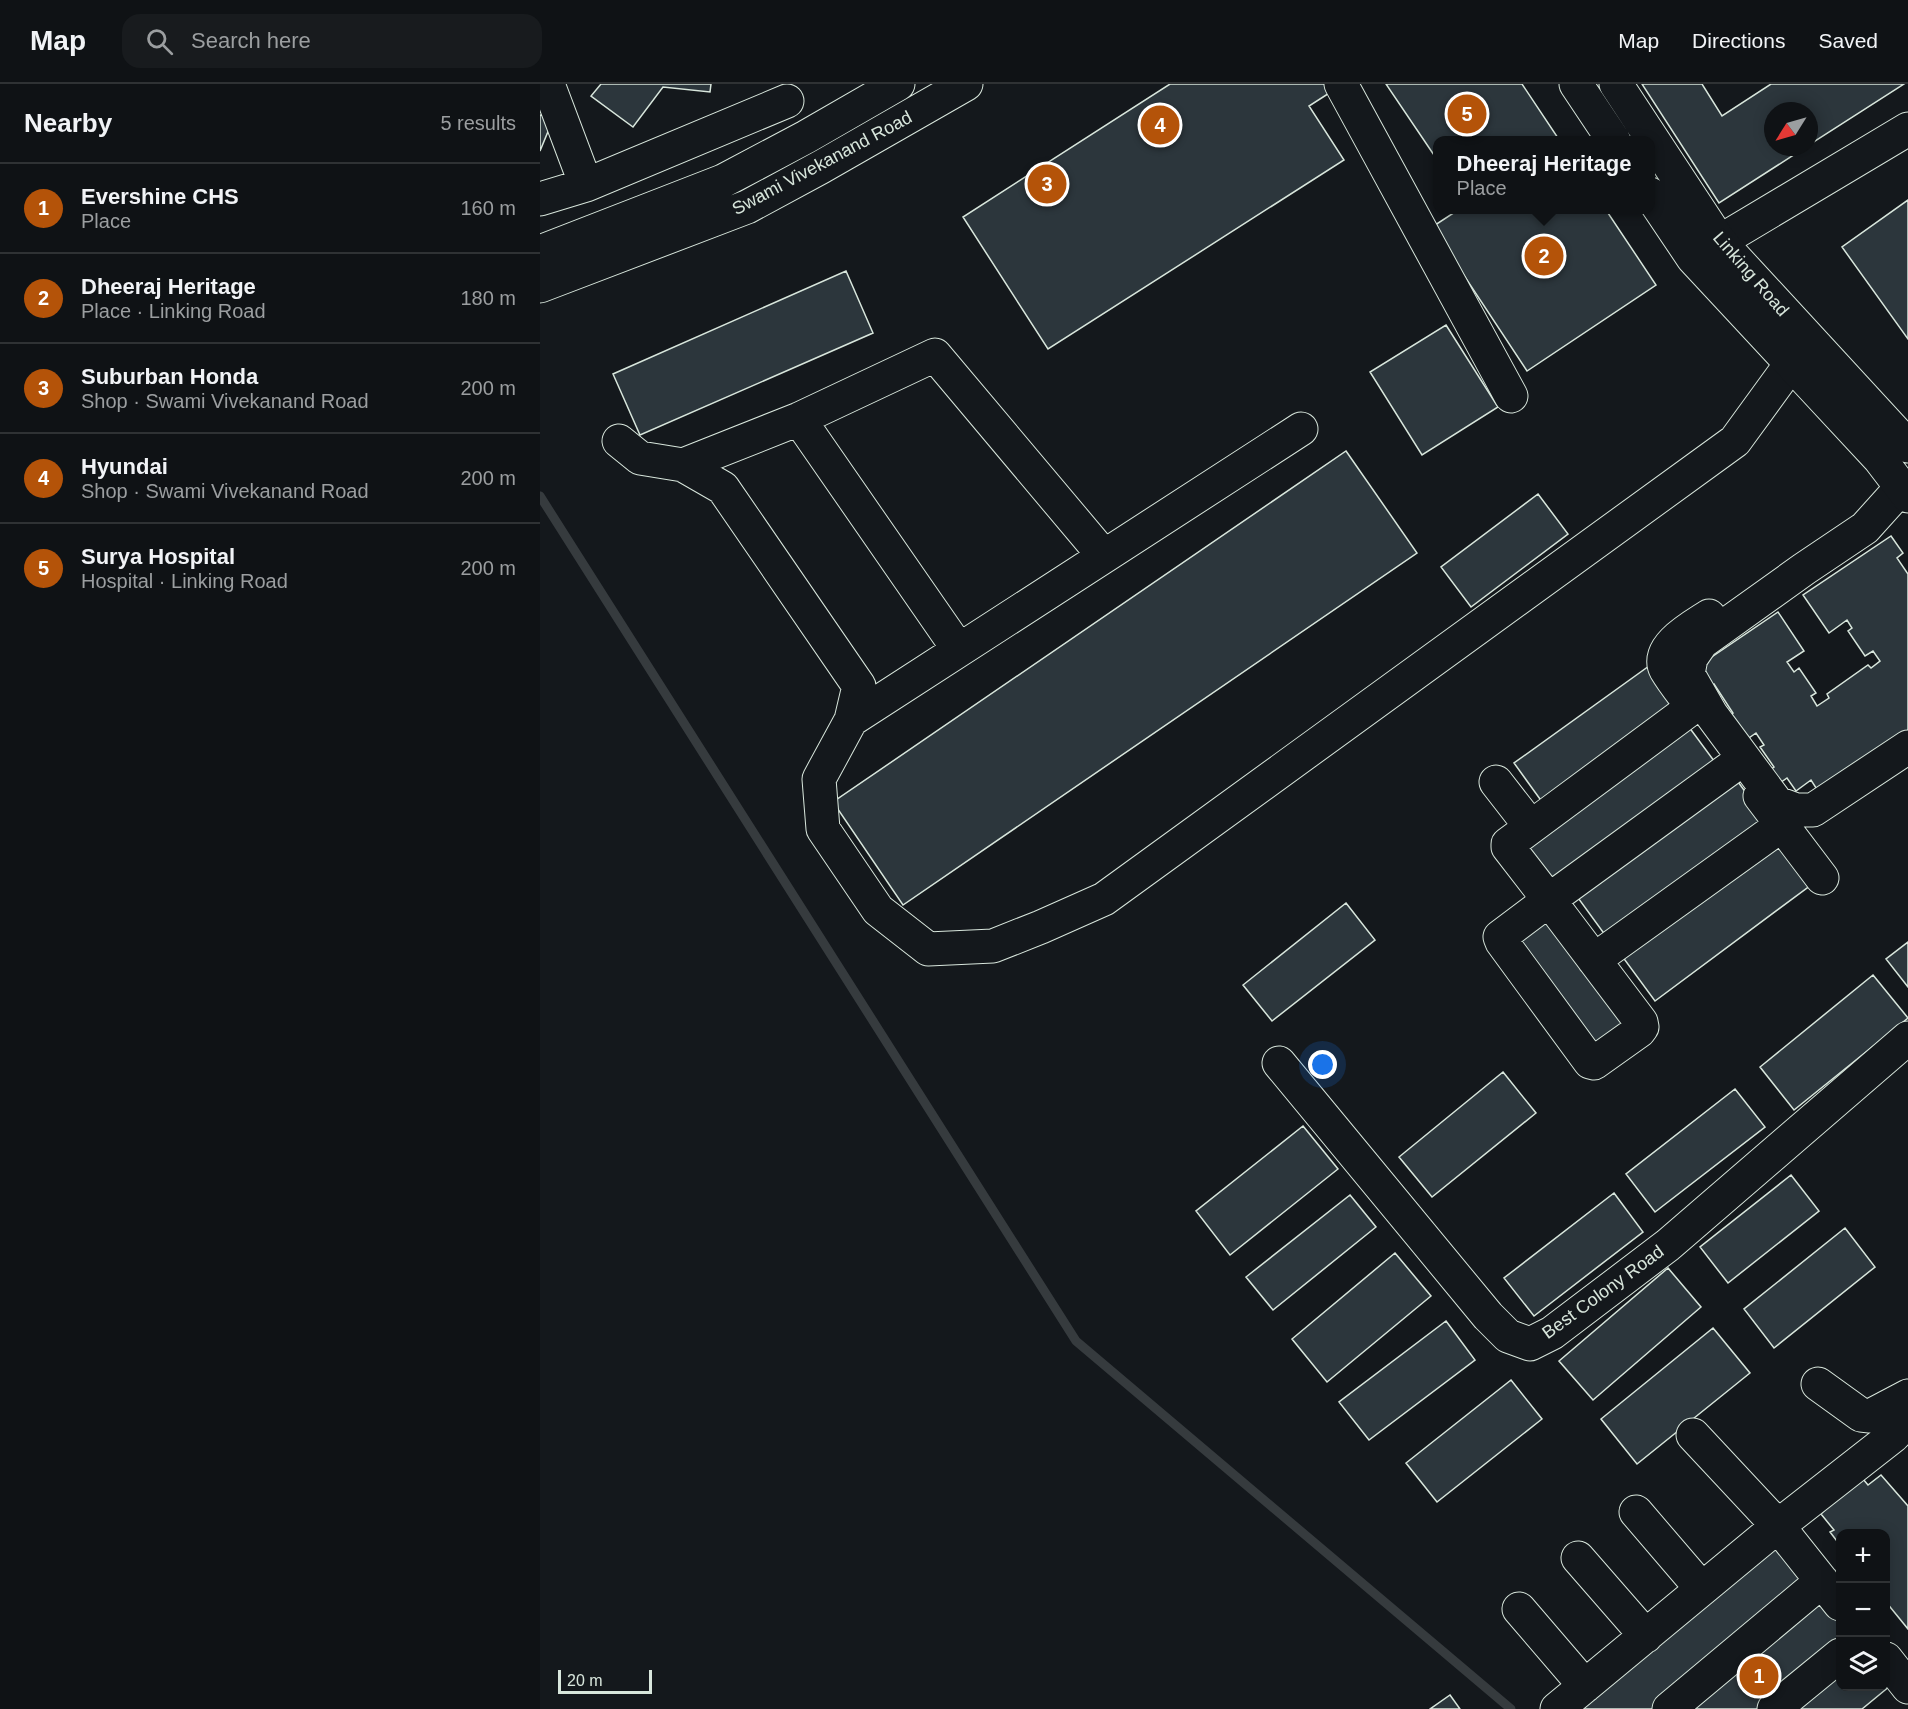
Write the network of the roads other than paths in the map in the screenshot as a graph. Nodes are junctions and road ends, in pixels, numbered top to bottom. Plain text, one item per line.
1 (548, 84) edge
2 (898, 84) edge
3 (966, 84) edge
4 (1341, 84) edge
5 (1576, 84) edge
6 (1616, 84) edge
7 (782, 92) edge
8 (1908, 129) edge
9 (1611, 136) edge
10 (1644, 136) edge
11 (806, 137) junction
12 (1655, 156) edge
13 (821, 167) junction
14 (586, 185) junction
15 (1655, 199) edge
16 (540, 200) edge
17 (1706, 250) junction
18 (540, 252) edge
19 (540, 286) edge
20 (1807, 336) junction
21 (1791, 364) junction
22 (1511, 396) dead end
23 (799, 419) junction
24 (1301, 429) dead end
25 (619, 441) dead end
26 (1900, 446) edge
27 (683, 465) junction
28 (1906, 489) edge
29 (1104, 556) junction
30 (959, 650) junction
31 (1693, 707) junction
32 (851, 720) junction
33 (1908, 747) edge
34 (1736, 764) junction
35 (1496, 782) dead end
36 (1782, 825) junction
37 (1531, 827) junction
38 (1822, 878) dead end
39 (1549, 900) junction
40 (1594, 960) junction
41 (1908, 1038) edge
42 (1279, 1063) dead end
43 (1818, 1384) dead end
44 (1908, 1396) edge
45 (1908, 1421) edge
46 (1693, 1435) dead end
47 (1636, 1512) dead end
48 (1778, 1526) junction
49 (1578, 1558) dead end
50 (1702, 1588) junction
51 (1831, 1592) edge
52 (1520, 1609) dead end
53 (1646, 1636) junction
54 (1836, 1658) edge
55 (1890, 1664) edge
56 (1585, 1686) junction
57 (1908, 1687) edge
58 (1908, 1695) edge
59 (1557, 1709) edge
60 (1669, 1709) edge
61 (1774, 1709) edge
62 (1890, 1709) edge

1 - 14 street
2 - 11 street, Swami Vivekanand Road
3 - 13 street, Swami Vivekanand Road
4 - 22 street
5 - 9 street
6 - 10 street, Linking Road
7 - 11 street
7 - 14 street
8 - 17 street
11 - 13 street
11 - 18 street, Swami Vivekanand Road
12 - 17 street, Linking Road
13 - 19 street, Swami Vivekanand Road
14 - 16 street
15 - 17 street, Linking Road
17 - 20 street, Linking Road
17 - 21 street, Linking Road
20 - 21 street
20 - 26 street, Linking Road
21 - 26 street, Linking Road
21 - 32 street
23 - 27 street
23 - 29 street
23 - 30 street
24 - 29 street
25 - 27 street
26 - 28 street, Linking Road
27 - 32 street
28 - 31 street
28 - 33 street
29 - 30 street
30 - 32 street
31 - 34 street
31 - 37 street
34 - 36 street
34 - 39 street
35 - 37 street
36 - 38 street
36 - 40 street
37 - 39 street
39 - 40 street
39 - 40 street
41 - 42 street, Best Colony Road
43 - 44 street
45 - 48 street
46 - 48 street
47 - 50 street
48 - 50 street
48 - 51 street
49 - 53 street
50 - 53 street
51 - 60 street
52 - 56 street
53 - 56 street
54 - 61 street
55 - 57 street
56 - 59 street
58 - 62 street

